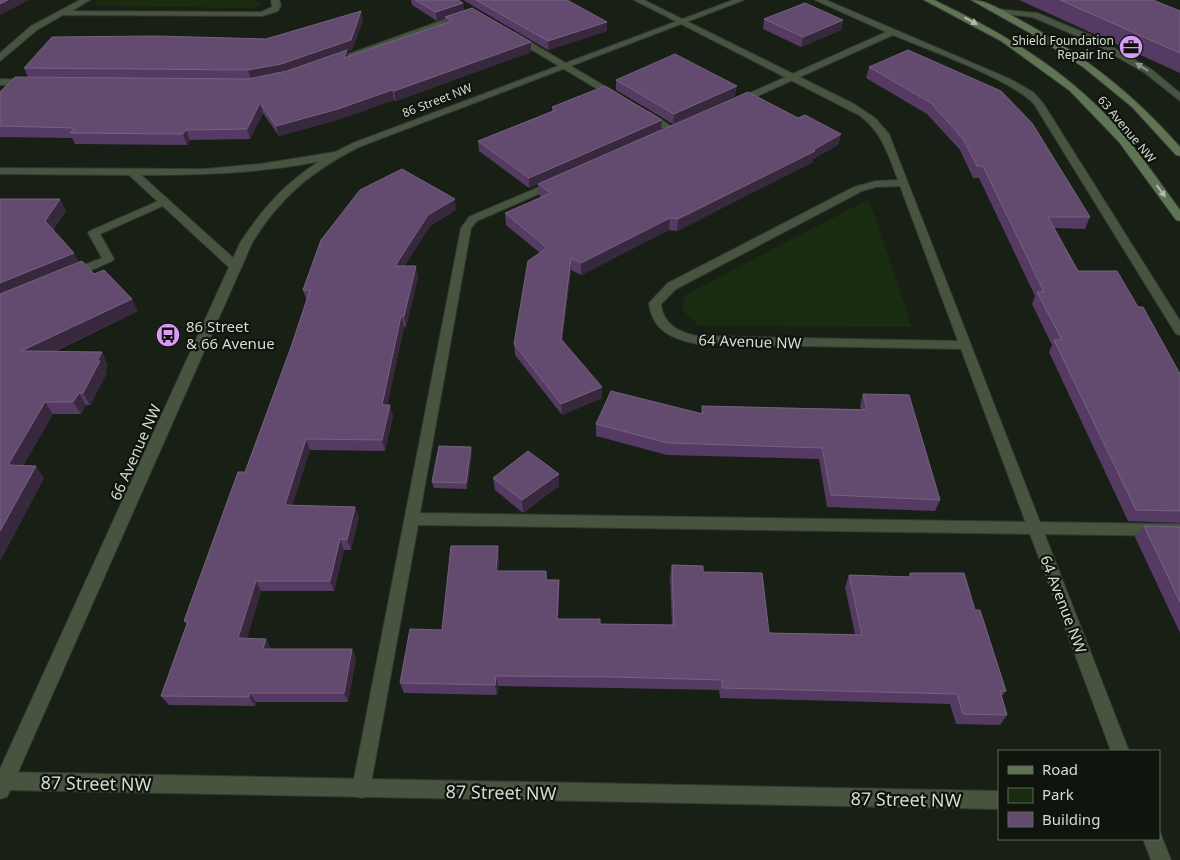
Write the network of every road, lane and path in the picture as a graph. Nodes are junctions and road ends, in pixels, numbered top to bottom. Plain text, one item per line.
1 (86, 0) edge
2 (275, 0) edge
3 (638, 0) edge
4 (740, 0) edge
5 (820, 0) edge
6 (928, 0) edge
7 (975, 0) edge
8 (461, 4) edge
9 (998, 11) junction
10 (62, 13) junction
11 (682, 22) junction
12 (506, 32) edge
13 (893, 32) junction
14 (0, 58) edge
15 (324, 64) edge
16 (565, 66) junction
17 (792, 77) junction
18 (0, 82) edge
19 (33, 83) edge
20 (1180, 98) edge
21 (727, 106) edge
22 (655, 139) edge
23 (1180, 153) edge
24 (335, 155) junction
25 (0, 171) edge
26 (133, 173) junction
27 (564, 179) edge
28 (904, 183) junction
29 (164, 202) junction
30 (1180, 218) edge
31 (236, 267) junction
32 (63, 278) edge
33 (1180, 331) edge
34 (965, 345) junction
35 (413, 519) junction
36 (1034, 528) junction
37 (1180, 530) edge
38 (1120, 750) edge
39 (2, 786) edge
40 (361, 789) junction
41 (998, 800) edge
42 (1153, 840) edge
43 (1161, 860) edge

1 - 10 street
2 - 10 street
3 - 11 street, 64 Avenue NW
4 - 11 street, 86 Street NW
5 - 13 street
6 -> 30 main road, 63 Avenue NW
7 - 9 main road, 63 Avenue NW
8 - 15 street
20 -> 9 street
9 - 23 main road, 63 Avenue NW
10 - 14 street
11 - 16 street, 86 Street NW
11 - 17 street, 64 Avenue NW
12 - 16 street
13 - 17 street
13 - 33 street
16 - 22 street
16 - 24 street, 86 Street NW
17 - 21 street
17 - 28 street, 64 Avenue NW
18 - 19 street
24 - 26 street, 86 Street NW
24 - 31 street, 66 Avenue NW
25 - 26 street, 86 Street NW
26 - 29 street
27 - 35 street
28 - 34 street, 64 Avenue NW
28 - 34 street, 64 Avenue NW
29 - 31 street
29 - 32 street
31 - 39 street, 66 Avenue NW
34 - 36 street, 64 Avenue NW
35 - 36 street
35 - 40 street
36 - 37 street
36 - 38 street, 64 Avenue NW
39 - 40 street, 87 Street NW
40 - 41 street, 87 Street NW
42 - 43 street

